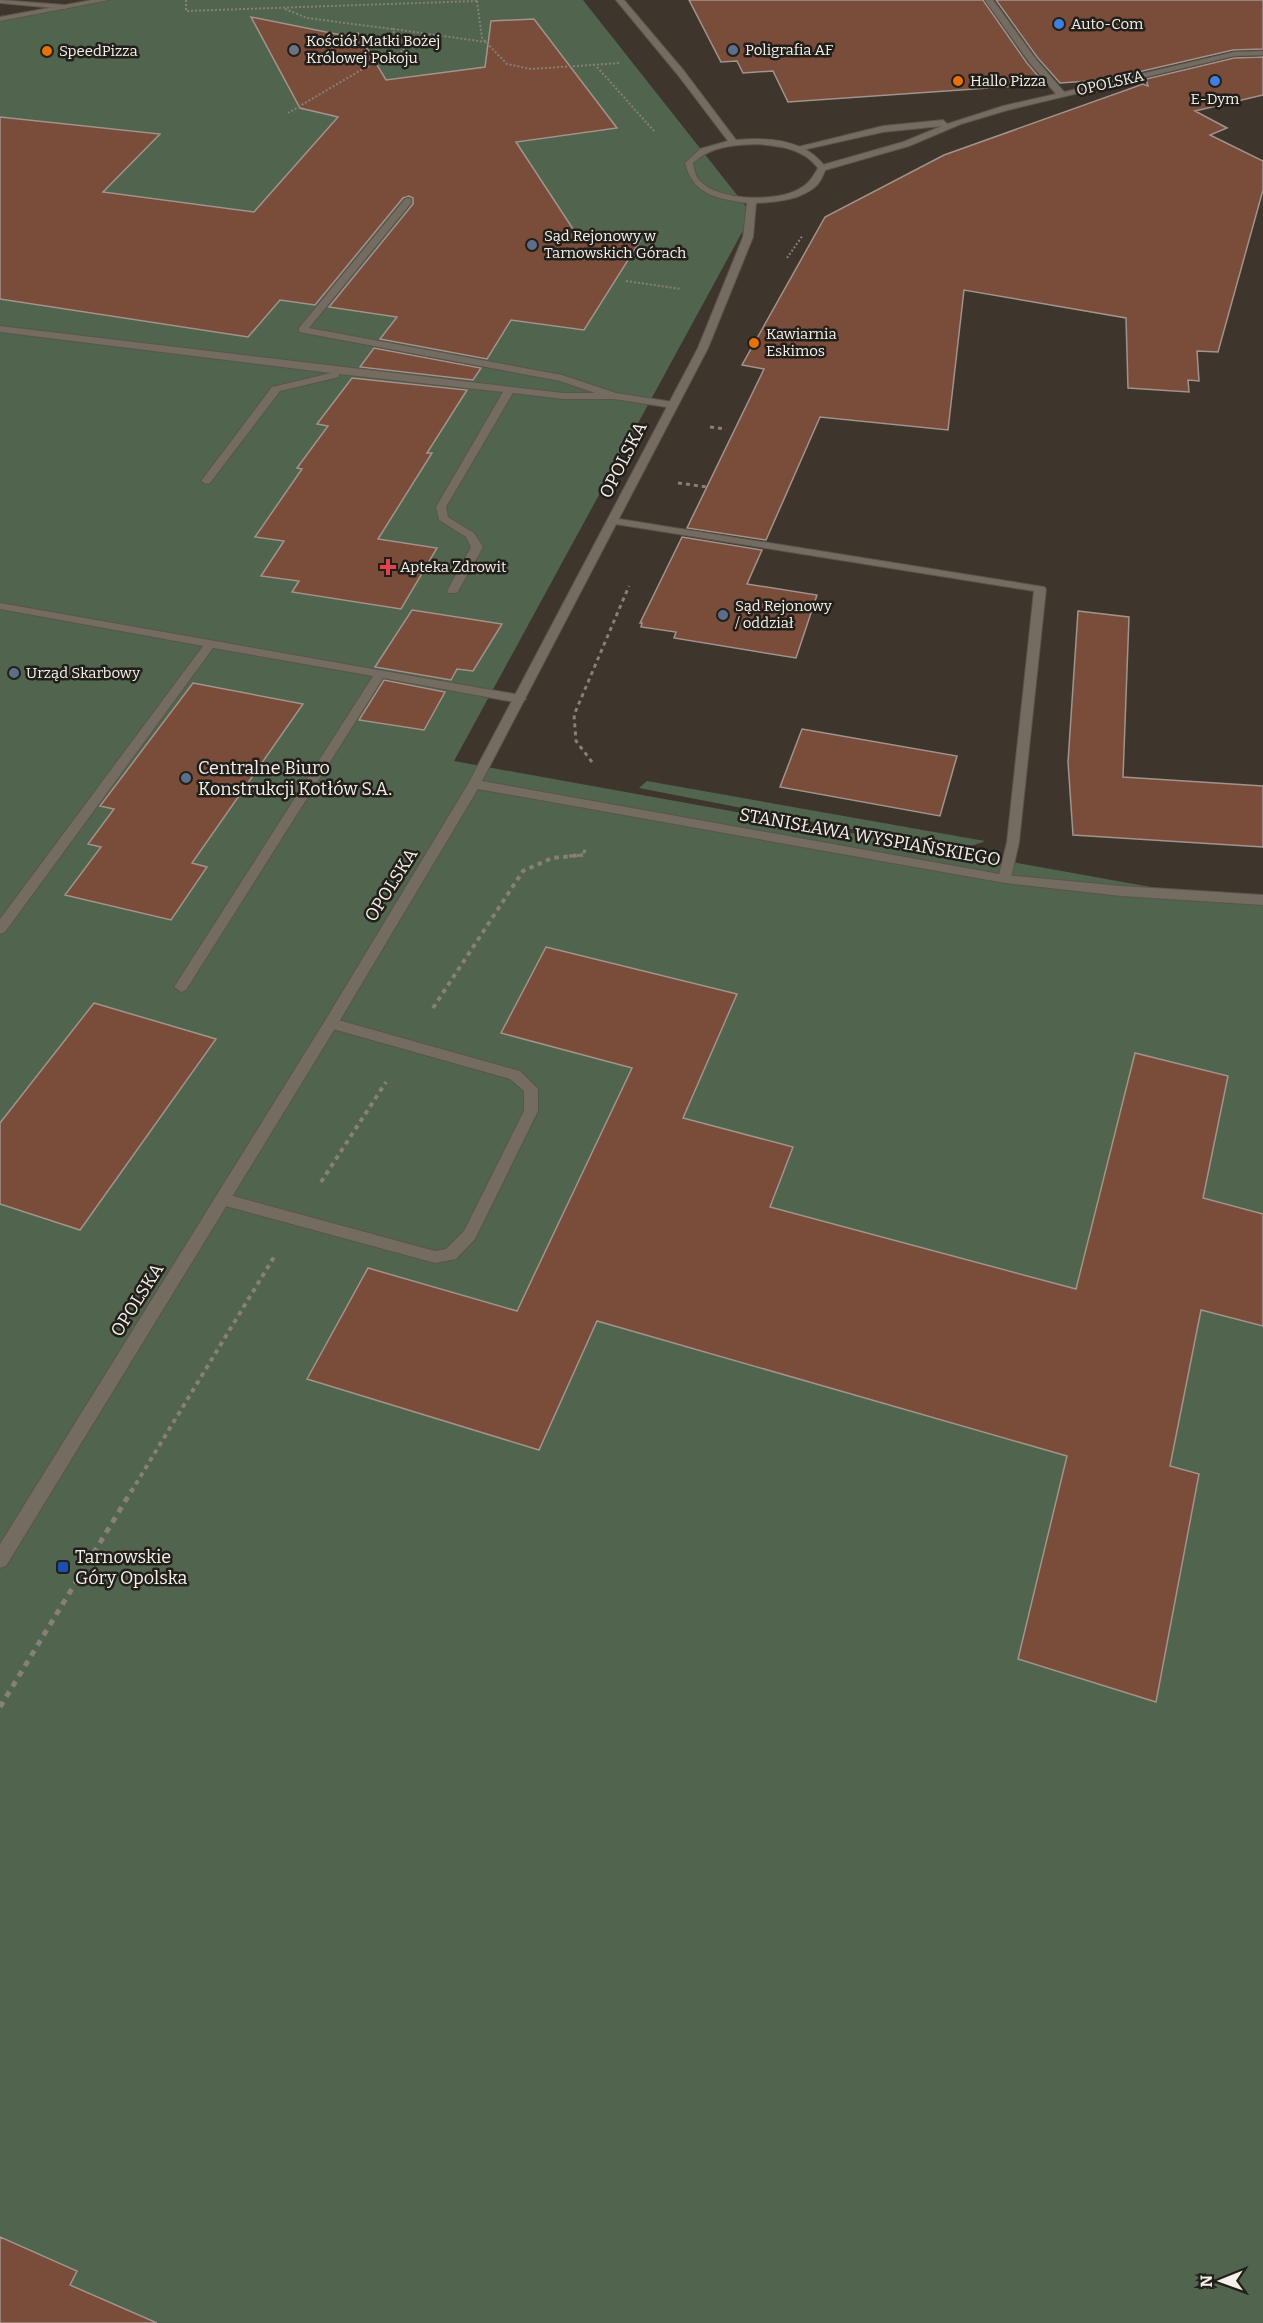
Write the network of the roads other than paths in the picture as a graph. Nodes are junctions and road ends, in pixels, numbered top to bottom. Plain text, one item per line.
1 (105, 0) edge
2 (620, 0) edge
3 (990, 0) edge
4 (0, 1) edge
5 (64, 3) edge
6 (0, 19) edge
7 (1263, 53) edge
8 (1061, 94) junction
9 (957, 122) junction
10 (734, 142) junction
11 (801, 149) junction
12 (822, 168) junction
13 (752, 200) junction
14 (408, 201) dead end
15 (0, 329) edge
16 (346, 372) junction
17 (510, 389) junction
18 (614, 396) junction
19 (673, 405) junction
20 (206, 481) dead end
21 (613, 522) junction
22 (453, 591) dead end
23 (0, 606) edge
24 (210, 644) junction
25 (380, 674) junction
26 (520, 699) junction
27 (474, 784) junction
28 (1005, 879) junction
29 (1263, 900) edge
30 (0, 929) edge
31 (181, 987) dead end
32 (331, 1023) junction
33 (222, 1199) junction
34 (0, 1560) edge

1 - 5 street
2 - 10 street
3 - 8 street
4 - 5 street
5 - 6 street
7 - 8 street, OPOLSKA
8 - 9 street, OPOLSKA
9 - 11 street, OPOLSKA
9 - 12 street, OPOLSKA
10 - 11 street
10 - 13 street
11 - 12 street
12 - 13 street
13 - 19 street, OPOLSKA
14 - 18 street
15 - 16 street
16 - 17 street
16 - 20 street
17 - 18 street
17 - 22 street
18 - 19 street
19 - 21 street, OPOLSKA
21 - 26 street, OPOLSKA
21 - 28 street
23 - 24 street
24 - 25 street
24 - 30 street
25 - 26 street
25 - 31 street
26 - 27 street, OPOLSKA
27 - 28 street, STANISŁAWA WYSPIAŃSKIEGO
27 - 32 street, OPOLSKA
28 - 29 street, STANISŁAWA WYSPIAŃSKIEGO
32 - 33 street, OPOLSKA
32 - 33 street
33 - 34 street, OPOLSKA

